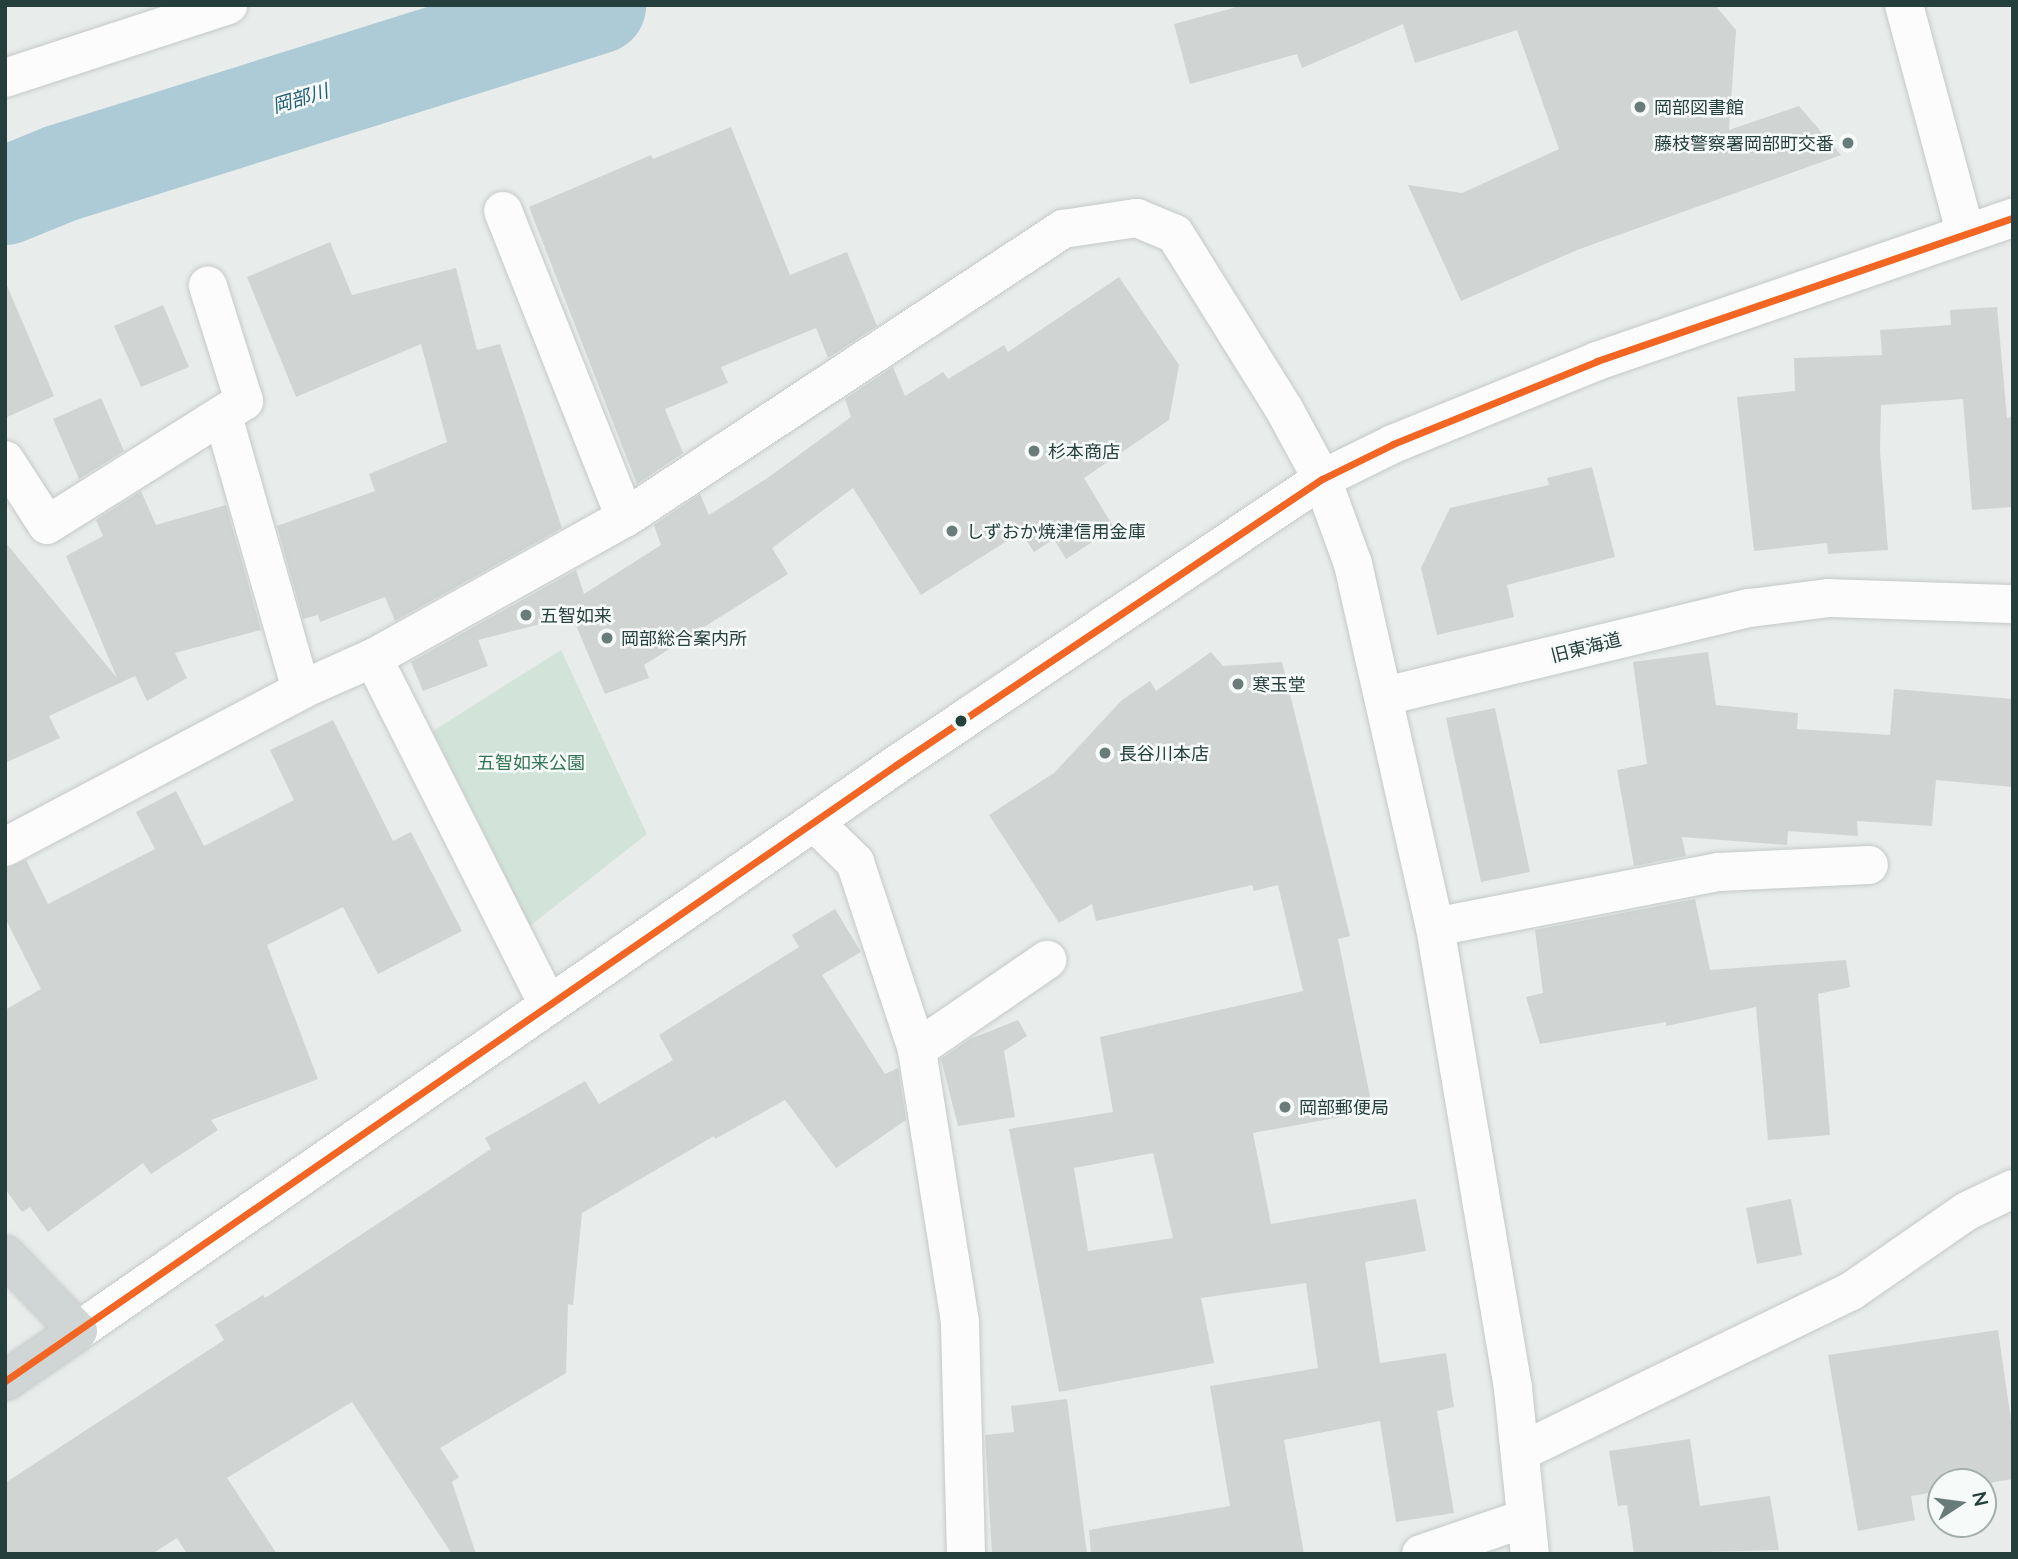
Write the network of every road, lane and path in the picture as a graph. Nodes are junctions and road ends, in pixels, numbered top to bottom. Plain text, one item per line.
1 (228, 5) edge
2 (1904, 5) edge
3 (5, 78) edge
4 (503, 211) dead end
5 (2013, 218) edge
6 (1965, 231) junction
7 (208, 286) dead end
8 (223, 416) junction
9 (6, 464) edge
10 (1322, 479) junction
11 (625, 518) junction
12 (2013, 604) edge
13 (373, 658) junction
14 (301, 690) junction
15 (1385, 696) junction
16 (815, 823) junction
17 (5, 847) edge
18 (1869, 865) dead end
19 (1435, 926) junction
20 (1047, 960) dead end
21 (548, 1005) junction
22 (916, 1049) junction
23 (2013, 1189) edge
24 (5, 1255) edge
25 (78, 1331) junction
26 (5, 1381) edge
27 (1522, 1451) junction
28 (1528, 1536) edge
29 (966, 1554) edge
30 (1421, 1554) edge

1 - 3 street
2 - 6 street
4 - 11 street
5 - 6 street
6 - 10 street
7 - 8 street
8 - 9 street
8 - 14 street
10 - 11 street
10 - 15 street
10 - 16 street
11 - 13 street
12 - 15 street, 旧東海道
13 - 14 street
13 - 21 street
14 - 17 street
15 - 19 street
16 - 21 street
16 - 22 street
18 - 19 street
19 - 27 street
20 - 22 street
21 - 25 street
22 - 29 street
23 - 27 street
24 - 25 main road
25 - 26 main road
27 - 28 street
28 - 30 street

